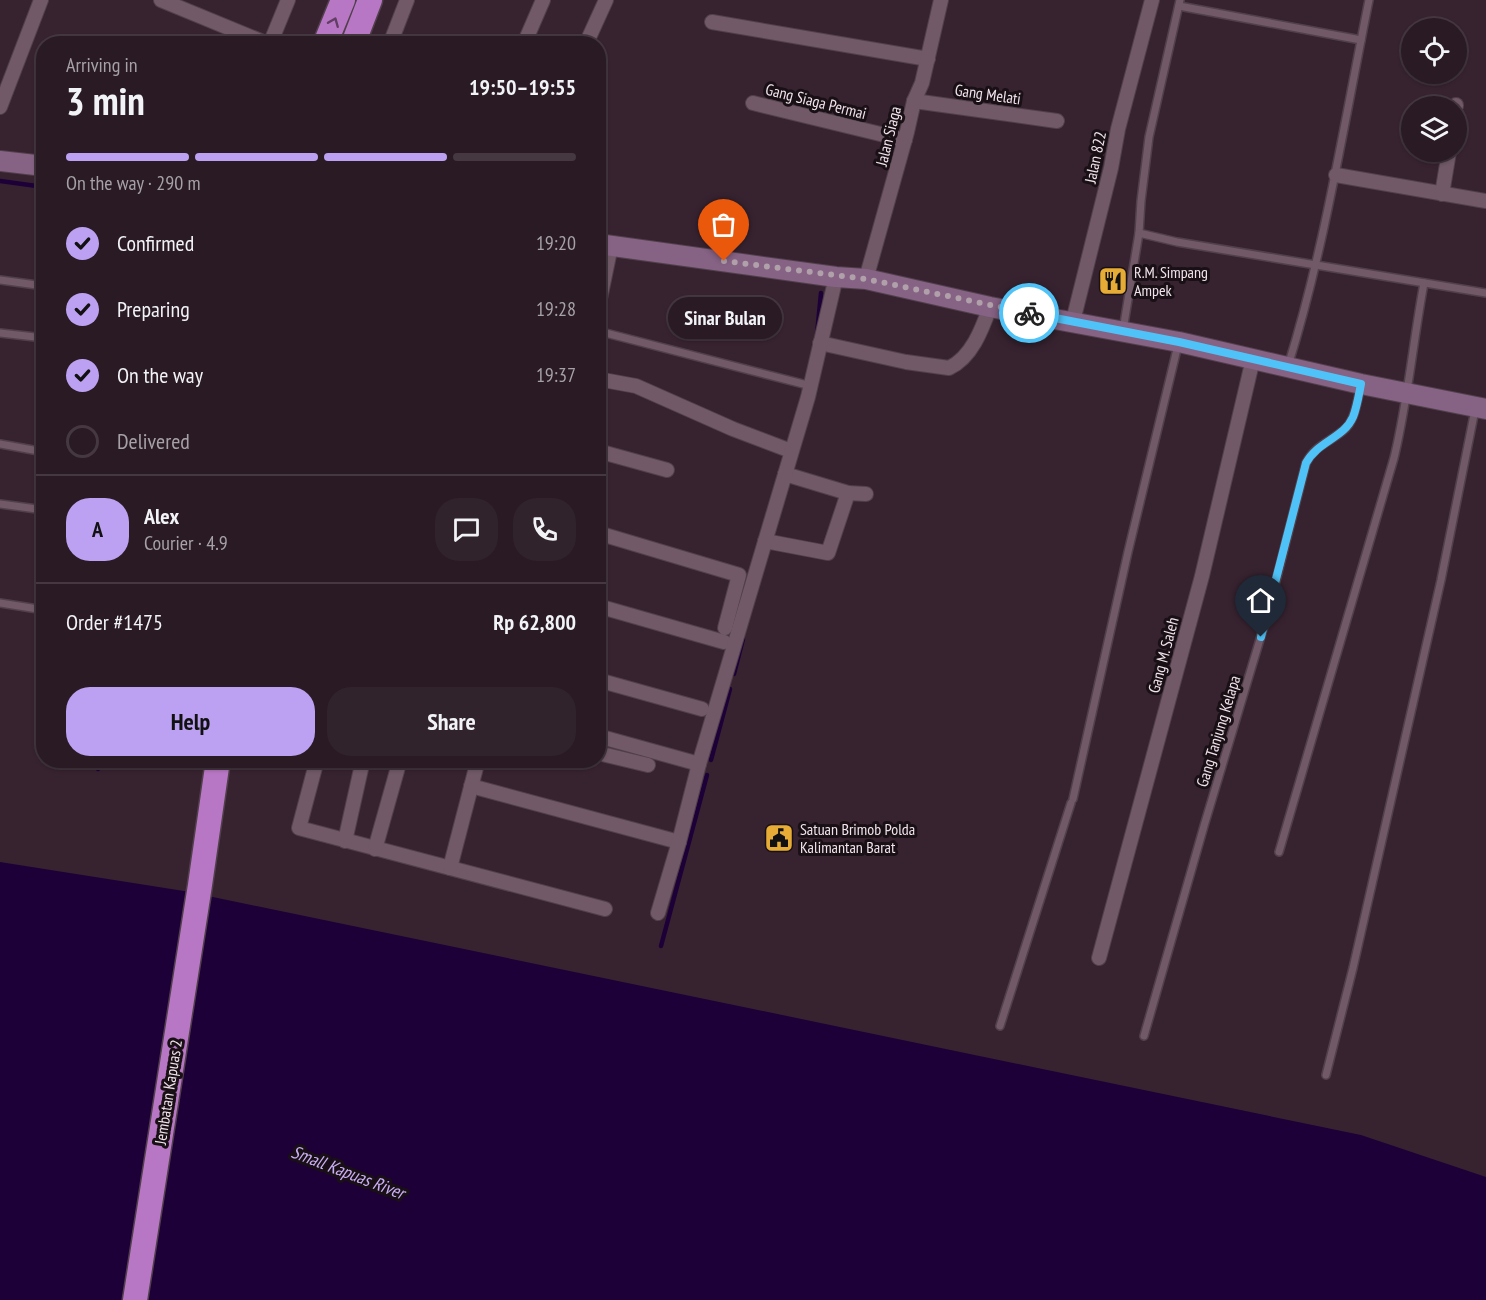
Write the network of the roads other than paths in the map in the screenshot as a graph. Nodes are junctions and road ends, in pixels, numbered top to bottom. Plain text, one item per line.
1 (41, 0) edge
2 (161, 0) edge
3 (288, 0) edge
4 (343, 0) edge
5 (370, 0) edge
6 (407, 0) edge
7 (543, 0) edge
8 (606, 0) edge
9 (941, 0) edge
10 (1152, 0) edge
11 (1369, 0) edge
12 (1179, 3) edge
13 (712, 22) dead end
14 (249, 36) edge
15 (272, 36) edge
16 (328, 36) edge
17 (356, 36) edge
18 (393, 36) edge
19 (527, 36) edge
20 (590, 36) edge
21 (1361, 40) junction
22 (928, 58) junction
23 (914, 101) junction
24 (753, 103) dead end
25 (0, 107) edge
26 (1057, 121) dead end
27 (905, 140) junction
28 (0, 161) edge
29 (1447, 162) edge
30 (36, 165) edge
31 (1336, 175) junction
32 (1442, 194) junction
33 (1486, 201) edge
34 (1139, 233) junction
35 (606, 245) edge
36 (1316, 264) junction
37 (836, 277) junction
38 (866, 279) junction
39 (0, 280) edge
40 (1424, 283) junction
41 (36, 285) edge
42 (1486, 293) edge
43 (990, 307) junction
44 (1073, 321) junction
45 (1122, 332) junction
46 (0, 333) edge
47 (606, 333) edge
48 (36, 337) edge
49 (1179, 342) junction
50 (820, 343) junction
51 (1254, 359) junction
52 (1287, 367) junction
53 (606, 380) edge
54 (1361, 384) junction
55 (811, 386) junction
56 (1405, 393) junction
57 (1481, 408) edge
58 (0, 444) edge
59 (36, 451) edge
60 (791, 451) junction
61 (606, 453) edge
62 (667, 470) dead end
63 (785, 474) junction
64 (848, 493) junction
65 (866, 494) dead end
66 (0, 504) edge
67 (36, 509) edge
68 (606, 535) edge
69 (765, 541) junction
70 (0, 603) edge
71 (606, 608) edge
72 (36, 609) edge
73 (725, 627) dead end
74 (724, 642) dead end
75 (606, 683) edge
76 (702, 709) dead end
77 (606, 738) edge
78 (606, 755) edge
79 (699, 764) junction
80 (648, 765) dead end
81 (217, 768) edge
82 (315, 768) edge
83 (361, 768) edge
84 (398, 768) edge
85 (476, 768) edge
86 (471, 786) junction
87 (345, 841) junction
88 (679, 842) junction
89 (375, 849) junction
90 (1279, 852) dead end
91 (450, 868) junction
92 (605, 909) dead end
93 (658, 913) dead end
94 (1099, 958) dead end
95 (1000, 1026) dead end
96 (1144, 1036) dead end
97 (1326, 1075) dead end
98 (135, 1300) edge

1 - 25 street
2 - 14 street
3 - 15 street
16 -> 4 highway
5 - 17 highway
6 - 18 street
7 - 19 street
8 - 20 street
9 - 22 street, Jalan Siaga
10 - 44 street, Jalan 822
11 - 21 lane
12 - 21 lane
12 - 34 lane
13 - 22 street
21 - 31 lane
22 - 23 street, Jalan Siaga
23 - 26 street, Gang Melati
23 - 27 street, Jalan Siaga
24 - 27 street, Gang Siaga Permai
27 - 38 street, Jalan Siaga
28 - 30 main road
29 - 32 street
31 - 32 street
31 - 36 lane
32 - 33 street
34 - 36 lane
34 - 45 lane
35 - 37 main road
36 - 40 lane
36 - 52 lane
37 - 38 main road
37 - 50 street
38 - 43 main road
39 - 41 lane
40 - 42 lane
40 - 56 lane
43 - 44 main road
43 - 50 street
44 - 45 main road
45 - 49 main road
46 - 48 lane
47 - 55 lane
49 - 51 main road
49 - 95 lane
50 - 55 street
51 - 52 main road
51 - 94 street, Gang M. Saleh
52 - 54 main road
53 - 60 street
54 - 56 main road
54 - 96 lane, Gang Tanjung Kelapa
55 - 60 street
56 - 57 main road
56 - 90 lane
57 - 97 lane
58 - 59 lane
60 - 63 street
61 - 62 street
63 - 64 street
63 - 69 street
64 - 65 street
64 - 69 street
66 - 67 lane
68 - 73 street
69 - 79 street
70 - 72 lane
71 - 74 street
75 - 76 street
77 - 79 street
78 - 80 street
79 - 88 street
81 - 98 highway, Jembatan Kapuas 2
82 - 87 street
83 - 87 street
84 - 89 street
85 - 86 street
86 - 88 street
86 - 91 street
87 - 89 street
88 - 93 street
89 - 91 street
91 - 92 street

